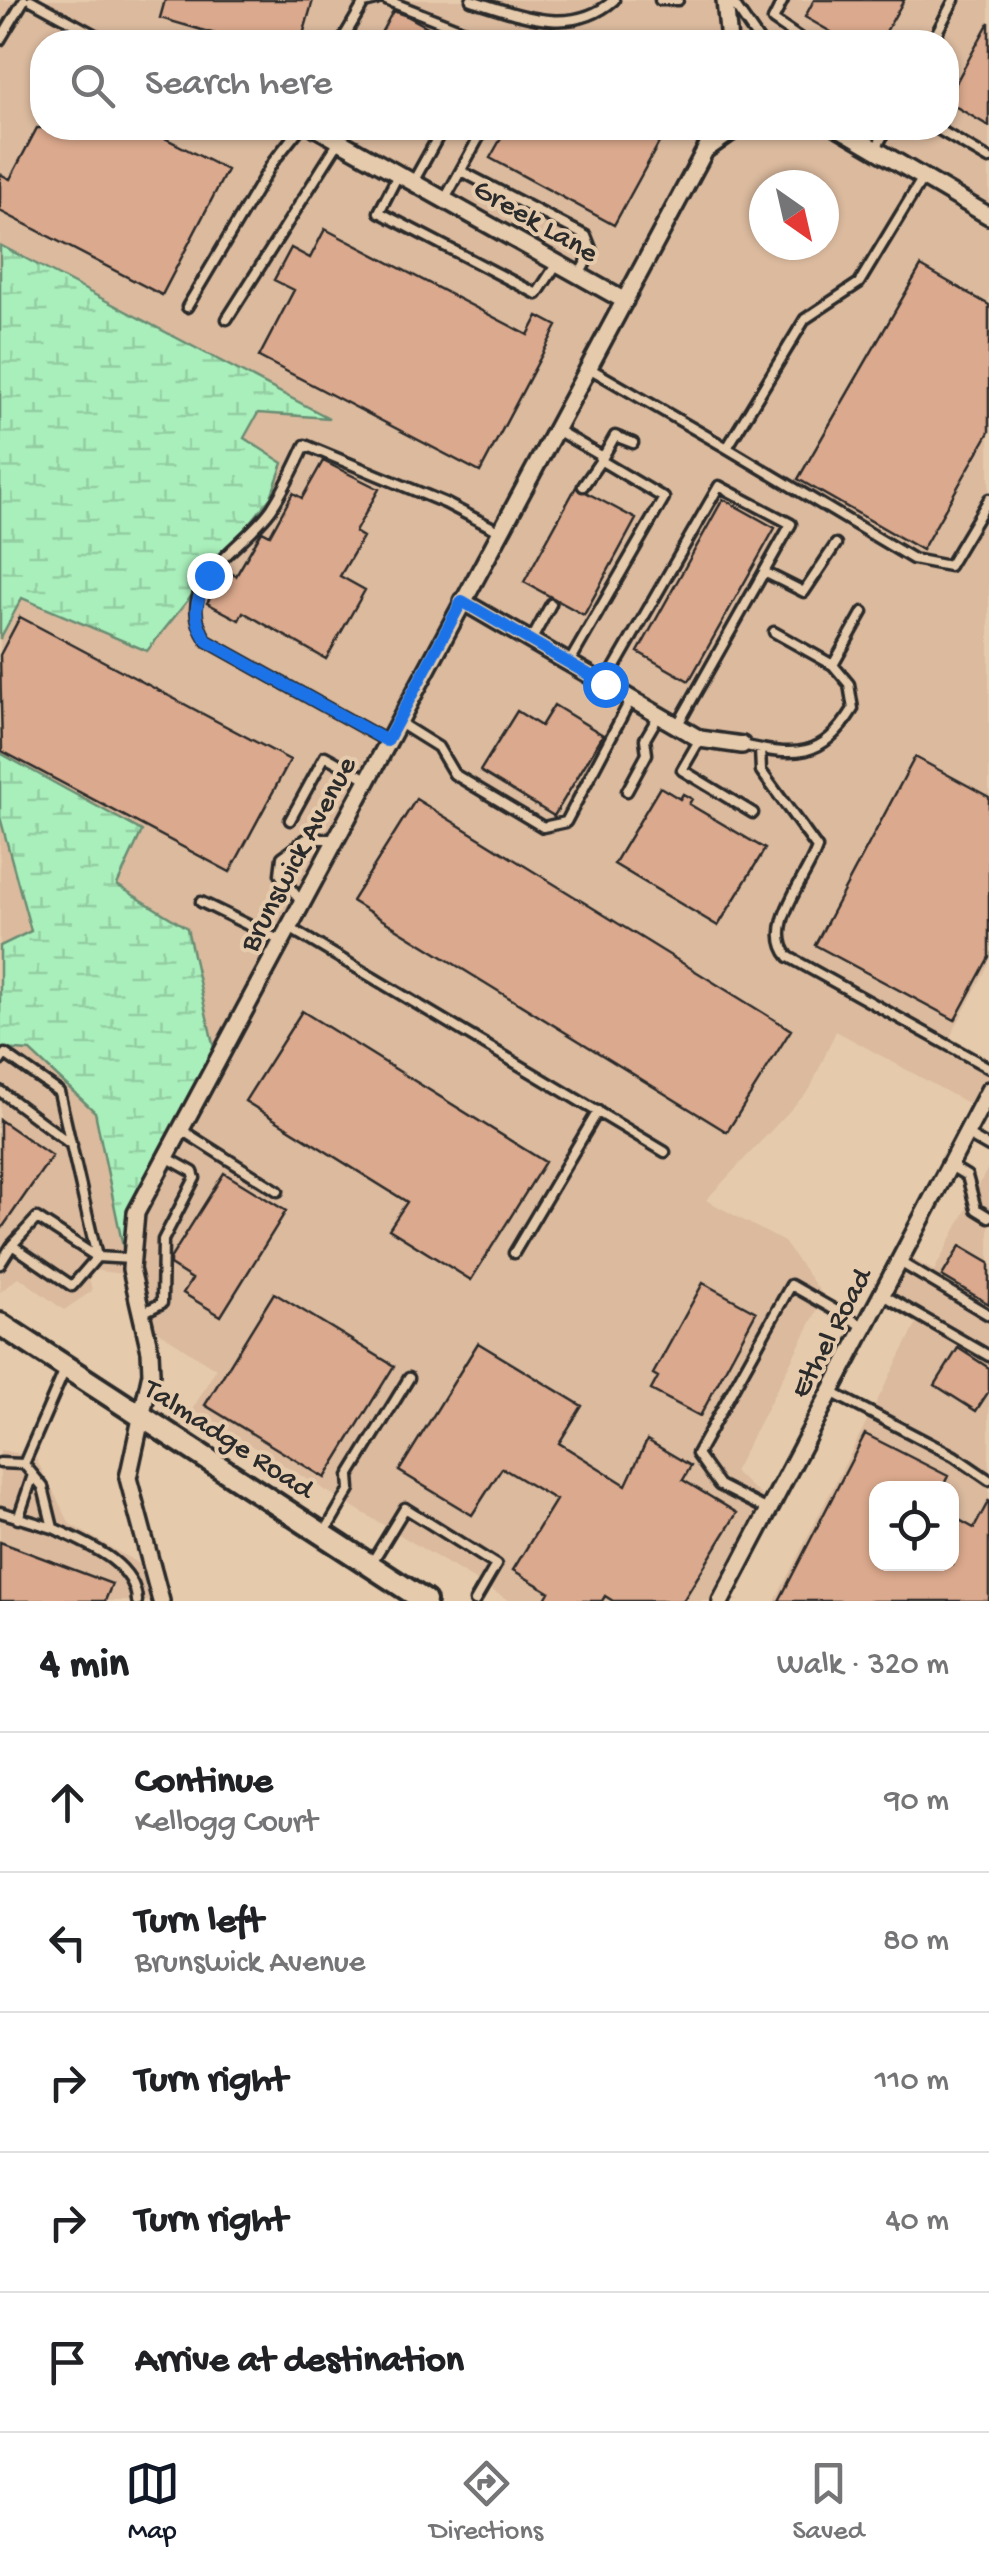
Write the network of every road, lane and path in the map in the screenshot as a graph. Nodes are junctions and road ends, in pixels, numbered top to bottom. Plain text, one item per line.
1 (28, 0) edge
2 (376, 0) edge
3 (386, 0) edge
4 (471, 0) edge
5 (614, 0) edge
6 (660, 0) edge
7 (678, 0) edge
8 (728, 0) edge
9 (783, 0) edge
10 (954, 0) edge
11 (85, 30) edge
12 (348, 30) edge
13 (462, 30) edge
14 (729, 30) edge
15 (751, 30) edge
16 (788, 30) edge
17 (938, 30) edge
18 (0, 40) edge
19 (290, 140) edge
20 (340, 140) joint
21 (434, 140) edge
22 (478, 140) edge
23 (712, 140) edge
24 (726, 140) edge
25 (859, 140) edge
26 (880, 140) edge
27 (957, 140) edge
28 (875, 150) junction
29 (706, 154) junction
30 (989, 159) edge
31 (461, 171) junction
32 (406, 177) junction
33 (923, 178) junction
34 (445, 199) junction
35 (989, 216) edge
36 (558, 262) junction
37 (579, 274) junction
38 (624, 301) junction
39 (188, 307) dead end
40 (227, 319) dead end
41 (589, 368) junction
42 (555, 429) junction
43 (633, 443) dead end
44 (727, 448) junction
45 (601, 459) junction
46 (583, 486) dead end
47 (989, 499) edge
48 (499, 531) junction
49 (836, 544) dead end
50 (764, 572) junction
51 (462, 601) junction
52 (551, 604) dead end
53 (863, 612) dead end
54 (774, 632) dead end
55 (531, 640) junction
56 (569, 663) junction
57 (833, 664) junction
58 (605, 684) junction
59 (631, 699) junction
60 (659, 715) junction
61 (398, 722) junction
62 (678, 726) junction
63 (700, 739) junction
64 (387, 741) junction
65 (742, 745) joint
66 (760, 749) junction
67 (367, 778) junction
68 (628, 791) dead end
69 (752, 813) dead end
70 (290, 820) dead end
71 (335, 839) junction
72 (201, 902) dead end
73 (302, 902) junction
74 (284, 934) junction
75 (0, 1060) edge
76 (989, 1068) edge
77 (989, 1090) edge
78 (0, 1092) edge
79 (598, 1111) junction
80 (180, 1129) junction
81 (966, 1134) junction
82 (72, 1145) junction
83 (989, 1147) edge
84 (664, 1152) dead end
85 (166, 1156) junction
86 (949, 1165) junction
87 (278, 1190) dead end
88 (989, 1216) edge
89 (12, 1245) junction
90 (514, 1253) dead end
91 (97, 1257) junction
92 (131, 1258) junction
93 (898, 1261) junction
94 (0, 1264) edge
95 (880, 1293) junction
96 (142, 1313) junction
97 (989, 1315) edge
98 (0, 1324) edge
99 (863, 1326) junction
100 (989, 1356) edge
101 (66, 1366) junction
102 (409, 1378) dead end
103 (829, 1391) junction
104 (142, 1415) junction
105 (0, 1463) edge
106 (24, 1464) junction
107 (34, 1475) junction
108 (989, 1480) edge
109 (768, 1510) junction
110 (0, 1512) edge
111 (18, 1519) junction
112 (53, 1528) junction
113 (323, 1534) junction
114 (370, 1565) junction
115 (137, 1601) edge
116 (161, 1601) edge
117 (426, 1601) edge
118 (475, 1601) edge
119 (722, 1601) edge

1 - 11 lane
1 - 18 lane
2 - 12 lane
3 - 13 lane
4 - 5 lane
6 - 7 lane
8 - 14 street
8 - 15 lane
9 - 16 lane
10 - 17 lane
19 - 39 lane
20 - 32 street, Greek Lane
20 - 40 lane
21 - 32 lane
22 - 31 lane
23 - 29 street, Brunswick Avenue
24 - 29 lane
25 - 28 street
26 - 28 lane
27 - 30 lane
28 - 33 street
29 - 38 street, Brunswick Avenue
31 - 34 lane
31 - 37 lane
32 - 34 street, Greek Lane
32 - 36 lane
33 - 35 street
33 - 44 lane
34 - 36 street, Greek Lane
36 - 37 street, Greek Lane
37 - 38 street, Greek Lane
38 - 41 street, Brunswick Avenue
41 - 42 street, Brunswick Avenue
41 - 44 lane
42 - 45 lane
42 - 48 street, Brunswick Avenue
43 - 45 lane
44 - 47 lane
45 - 46 lane
45 - 56 lane
48 - 51 street, Brunswick Avenue
48 - 64 lane
49 - 50 lane
50 - 58 lane
50 - 62 lane
51 - 55 street
51 - 61 street, Brunswick Avenue
52 - 55 lane
53 - 57 lane
54 - 57 lane
55 - 56 street
56 - 58 street
57 - 66 lane
58 - 59 street
59 - 60 street
59 - 61 lane
60 - 62 street
60 - 68 lane
61 - 64 street, Brunswick Avenue
62 - 63 street
63 - 65 street
63 - 69 lane
64 - 67 street, Brunswick Avenue
65 - 66 lane
66 - 76 lane
67 - 70 lane
67 - 71 street, Brunswick Avenue
71 - 73 street, Brunswick Avenue
71 - 73 lane
72 - 74 lane
73 - 74 street, Brunswick Avenue
74 - 79 lane
74 - 80 street, Brunswick Avenue
75 - 82 lane
77 - 81 street, Ethel Road
78 - 82 lane
79 - 84 lane
79 - 90 lane
80 - 85 street, Brunswick Avenue
80 - 87 lane
81 - 83 lane
81 - 86 street, Ethel Road
82 - 91 lane
85 - 92 street, Brunswick Avenue
85 - 96 lane
86 - 88 lane
86 - 93 street, Ethel Road
89 - 91 lane
89 - 91 lane
89 - 94 lane
91 - 92 lane
92 - 96 street, Brunswick Avenue
93 - 95 street, Ethel Road
93 - 97 lane
95 - 99 street, Ethel Road
95 - 100 lane
96 - 104 street, Brunswick Avenue
98 - 101 street, Talmadge Road
99 - 103 street, Ethel Road
99 - 109 lane
101 - 104 street, Talmadge Road
101 - 106 lane
102 - 113 lane
103 - 108 lane
103 - 109 street, Ethel Road
104 - 113 street, Talmadge Road
104 - 116 street, Brunswick Avenue
105 - 106 lane
106 - 107 lane
107 - 111 lane
107 - 112 lane
109 - 119 street, Ethel Road
110 - 111 lane
111 - 112 lane
112 - 115 lane
113 - 114 street, Talmadge Road
114 - 117 street, Talmadge Road
114 - 118 lane

